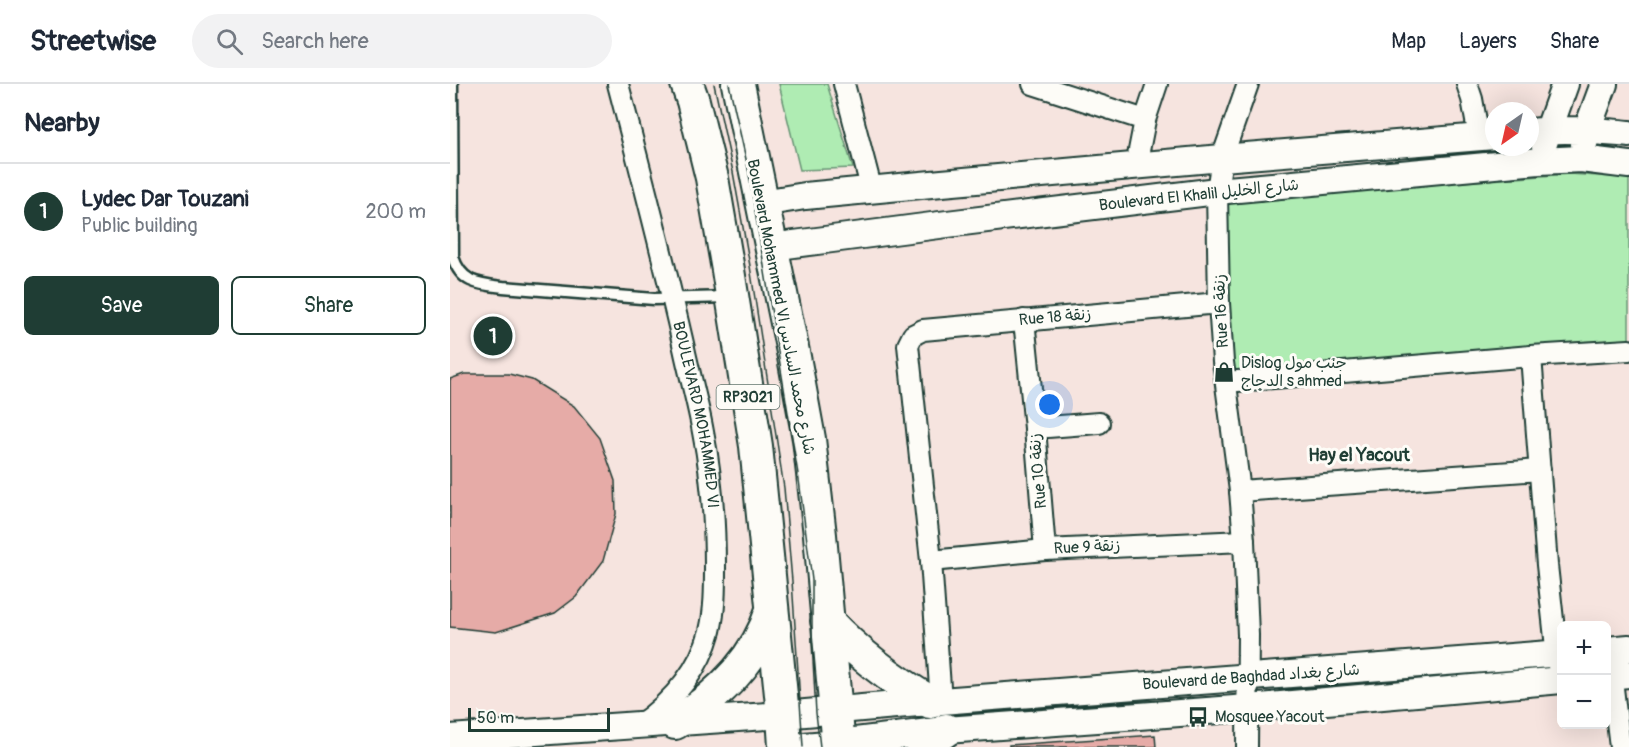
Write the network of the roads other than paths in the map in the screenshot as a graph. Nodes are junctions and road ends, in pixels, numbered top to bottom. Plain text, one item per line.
1 (452, 84) edge
2 (618, 84) edge
3 (687, 84) edge
4 (738, 84) edge
5 (844, 84) edge
6 (1033, 84) edge
7 (1157, 84) edge
8 (1248, 84) edge
9 (1467, 84) edge
10 (1565, 84) edge
11 (1604, 84) edge
12 (1063, 88) edge
13 (1145, 120) junction
14 (1587, 130) junction
15 (1539, 131) edge
16 (1485, 133) edge
17 (1629, 134) edge
18 (1485, 136) edge
19 (1539, 156) edge
20 (1222, 158) junction
21 (1581, 159) junction
22 (1539, 161) junction
23 (1629, 165) edge
24 (1136, 166) junction
25 (942, 183) junction
26 (872, 191) junction
27 (1216, 191) junction
28 (762, 203) junction
29 (947, 224) junction
30 (771, 247) junction
31 (732, 297) junction
32 (673, 299) junction
33 (1219, 303) junction
34 (1024, 320) junction
35 (1629, 350) edge
36 (1531, 356) junction
37 (1226, 382) junction
38 (1098, 423) dead end
39 (1035, 428) junction
40 (1540, 470) junction
41 (1240, 492) junction
42 (1244, 541) junction
43 (1045, 550) junction
44 (931, 561) junction
45 (772, 610) junction
46 (827, 621) junction
47 (1557, 639) edge
48 (1615, 650) edge
49 (1557, 654) edge
50 (1615, 675) edge
51 (1248, 678) junction
52 (1557, 680) edge
53 (1248, 708) junction
54 (835, 711) junction
55 (783, 715) junction
56 (675, 723) junction
57 (638, 726) junction
58 (937, 726) edge
59 (450, 738) edge
60 (839, 745) edge
61 (785, 747) edge
62 (791, 747) edge
63 (1247, 747) edge
64 (1620, 747) edge

1 - 32 lane
2 - 32 street, BOULEVARD MOHAMMED VI
3 - 31 main road, RP3021
4 - 28 main road, Boulevard Mohammed VI شارع محمد السادس / RP3021
5 - 26 street
6 - 12 street
7 - 13 street
8 - 20 street, Rue 16 زنقة
9 - 16 street
10 - 15 street
11 - 14 street
12 - 13 street
13 - 24 street
14 - 15 street
14 - 17 street
14 - 21 street
18 - 20 street, Boulevard El Khalil شارع الخليل
19 - 22 street
20 - 24 street, Boulevard El Khalil شارع الخليل
20 - 27 street, Rue 16 زنقة
21 - 22 street, Boulevard El Khalil شارع الخليل
21 - 23 street, Boulevard El Khalil شارع الخليل
22 - 27 street, Boulevard El Khalil شارع الخليل
24 - 25 street, Boulevard El Khalil شارع الخليل
25 - 26 street, Boulevard El Khalil شارع الخليل
25 - 29 street
26 - 28 street, Boulevard El Khalil شارع الخليل
27 - 29 street, Boulevard El Khalil شارع الخليل
27 - 33 street, Rue 16 زنقة
28 - 30 main road, Boulevard Mohammed VI شارع محمد السادس / RP3021
29 - 30 street, Boulevard El Khalil شارع الخليل
30 - 46 main road, Boulevard Mohammed VI شارع محمد السادس / RP3021
31 - 32 lane
31 - 45 main road, RP3021
32 - 57 street, BOULEVARD MOHAMMED VI
33 - 34 street, Rue 18 زنقة
33 - 37 street, Rue 16 زنقة
34 - 39 street, Rue 10 زنقة
34 - 44 street, Rue 18 زنقة
35 - 36 street
36 - 37 street
36 - 40 street
37 - 41 street, Rue 16 زنقة
38 - 39 street
39 - 43 street, Rue 10 زنقة
40 - 41 street
40 - 47 street
41 - 42 street, Rue 16 زنقة
42 - 43 street, Rue 9 زنقة
42 - 51 street, Rue 16 زنقة
43 - 44 street, Rue 9 زنقة
44 - 58 street
45 - 55 main road, RP3021
45 - 56 main road
46 - 54 main road, Boulevard Mohammed VI شارع محمد السادس / RP3021
46 - 58 main road
48 - 50 street
49 - 51 street, Boulevard de Baghdad شارع بغداد
50 - 64 street
51 - 53 street, Rue 16 زنقة
51 - 58 street, Boulevard de Baghdad شارع بغداد
52 - 53 street, Boulevard de Baghdad شارع بغداد
53 - 58 street, Boulevard de Baghdad شارع بغداد
53 - 63 street, Rue 16 زنقة
54 - 55 street
54 - 58 street
54 - 60 main road, Boulevard Mohammed VI شارع محمد السادس / RP3021
55 - 56 street
55 - 61 main road, RP3021
56 - 57 street
57 - 59 street
58 - 60 street
60 - 62 street

